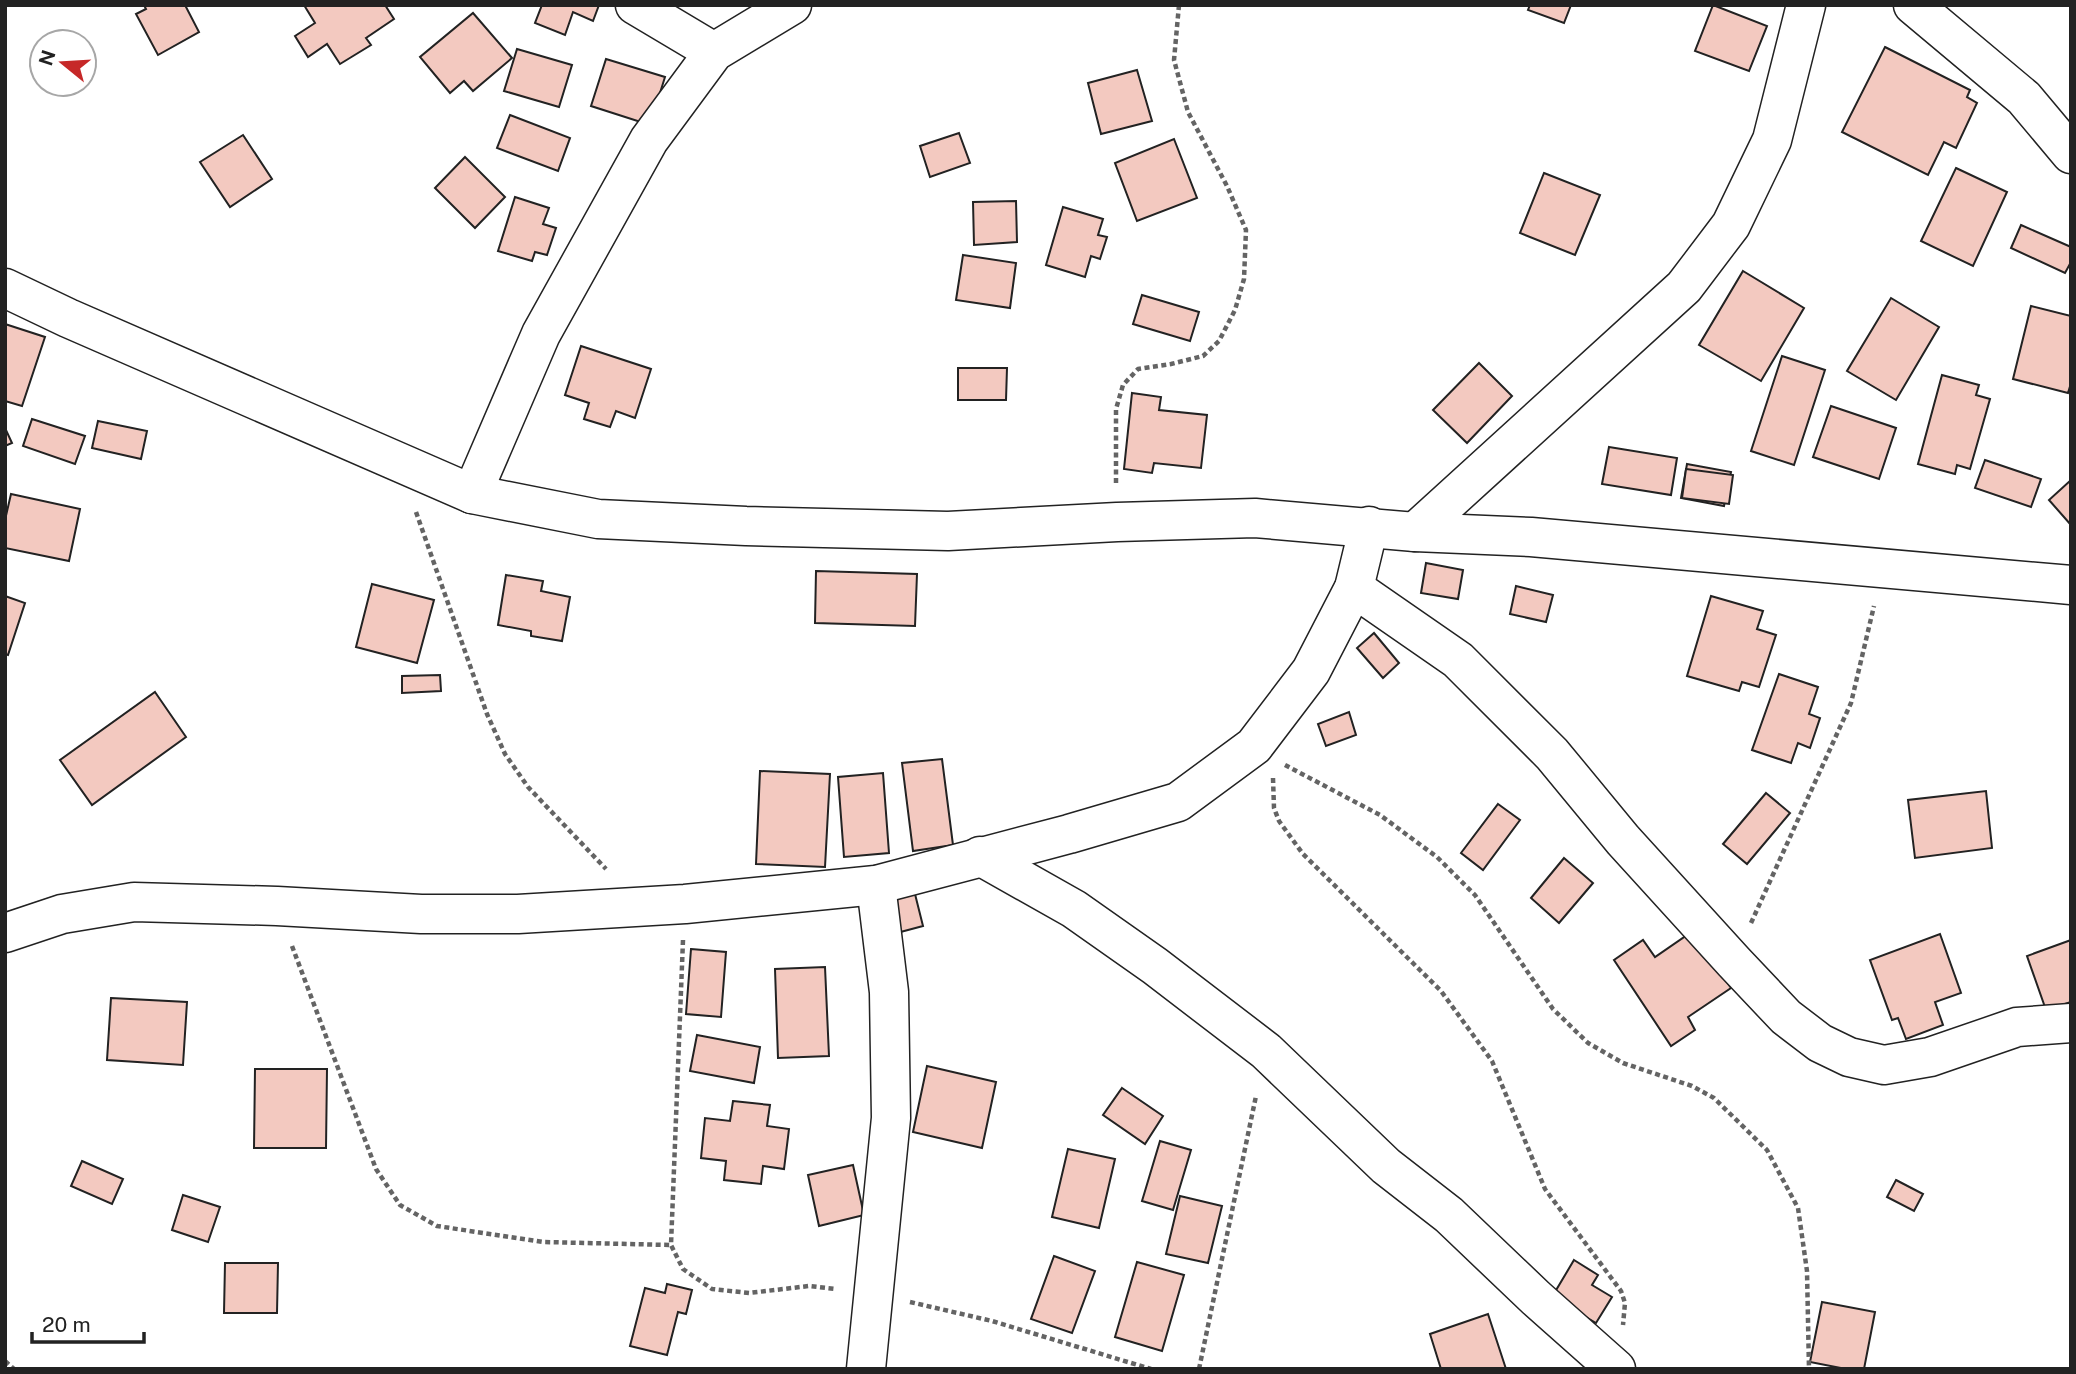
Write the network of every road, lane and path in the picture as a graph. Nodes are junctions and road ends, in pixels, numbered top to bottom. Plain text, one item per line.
1 (635, 5) edge
2 (792, 5) edge
3 (1179, 5) edge
4 (1806, 5) edge
5 (1913, 5) edge
6 (715, 52) junction
7 (2071, 154) edge
8 (5, 288) edge
9 (397, 463) junction
10 (472, 494) junction
11 (1117, 522) junction
12 (1369, 526) junction
13 (1415, 532) junction
14 (1883, 568) junction
15 (2071, 585) edge
16 (1354, 588) junction
17 (1264, 753) junction
18 (980, 856) junction
19 (876, 885) junction
20 (685, 904) junction
21 (277, 906) junction
22 (640, 906) junction
23 (5, 933) edge
24 (1734, 962) junction
25 (2071, 1023) edge
26 (1266, 1051) junction
27 (671, 1245) junction
28 (875, 1293) junction
29 (5, 1361) edge
30 (1612, 1366) edge
31 (14, 1369) edge
32 (866, 1369) edge
33 (1151, 1369) edge
34 (1199, 1369) edge
35 (1809, 1369) edge

1 - 6 street
2 - 6 street
3 - 11 path
4 - 13 street
5 - 7 street
6 - 10 street
8 - 9 street
9 - 10 street
9 - 22 path
10 - 11 street
11 - 12 street
12 - 13 street
12 - 16 street
13 - 14 street
14 - 15 street
14 - 24 path
16 - 17 street
16 - 24 street
17 - 18 street
17 - 30 path
17 - 35 path
18 - 19 street
18 - 26 street
19 - 20 street
19 - 28 street
20 - 22 street
20 - 27 path
21 - 22 street
21 - 23 street
21 - 27 path
24 - 25 street
26 - 30 street
26 - 34 path
27 - 28 path
28 - 32 street
28 - 33 path
29 - 31 path

